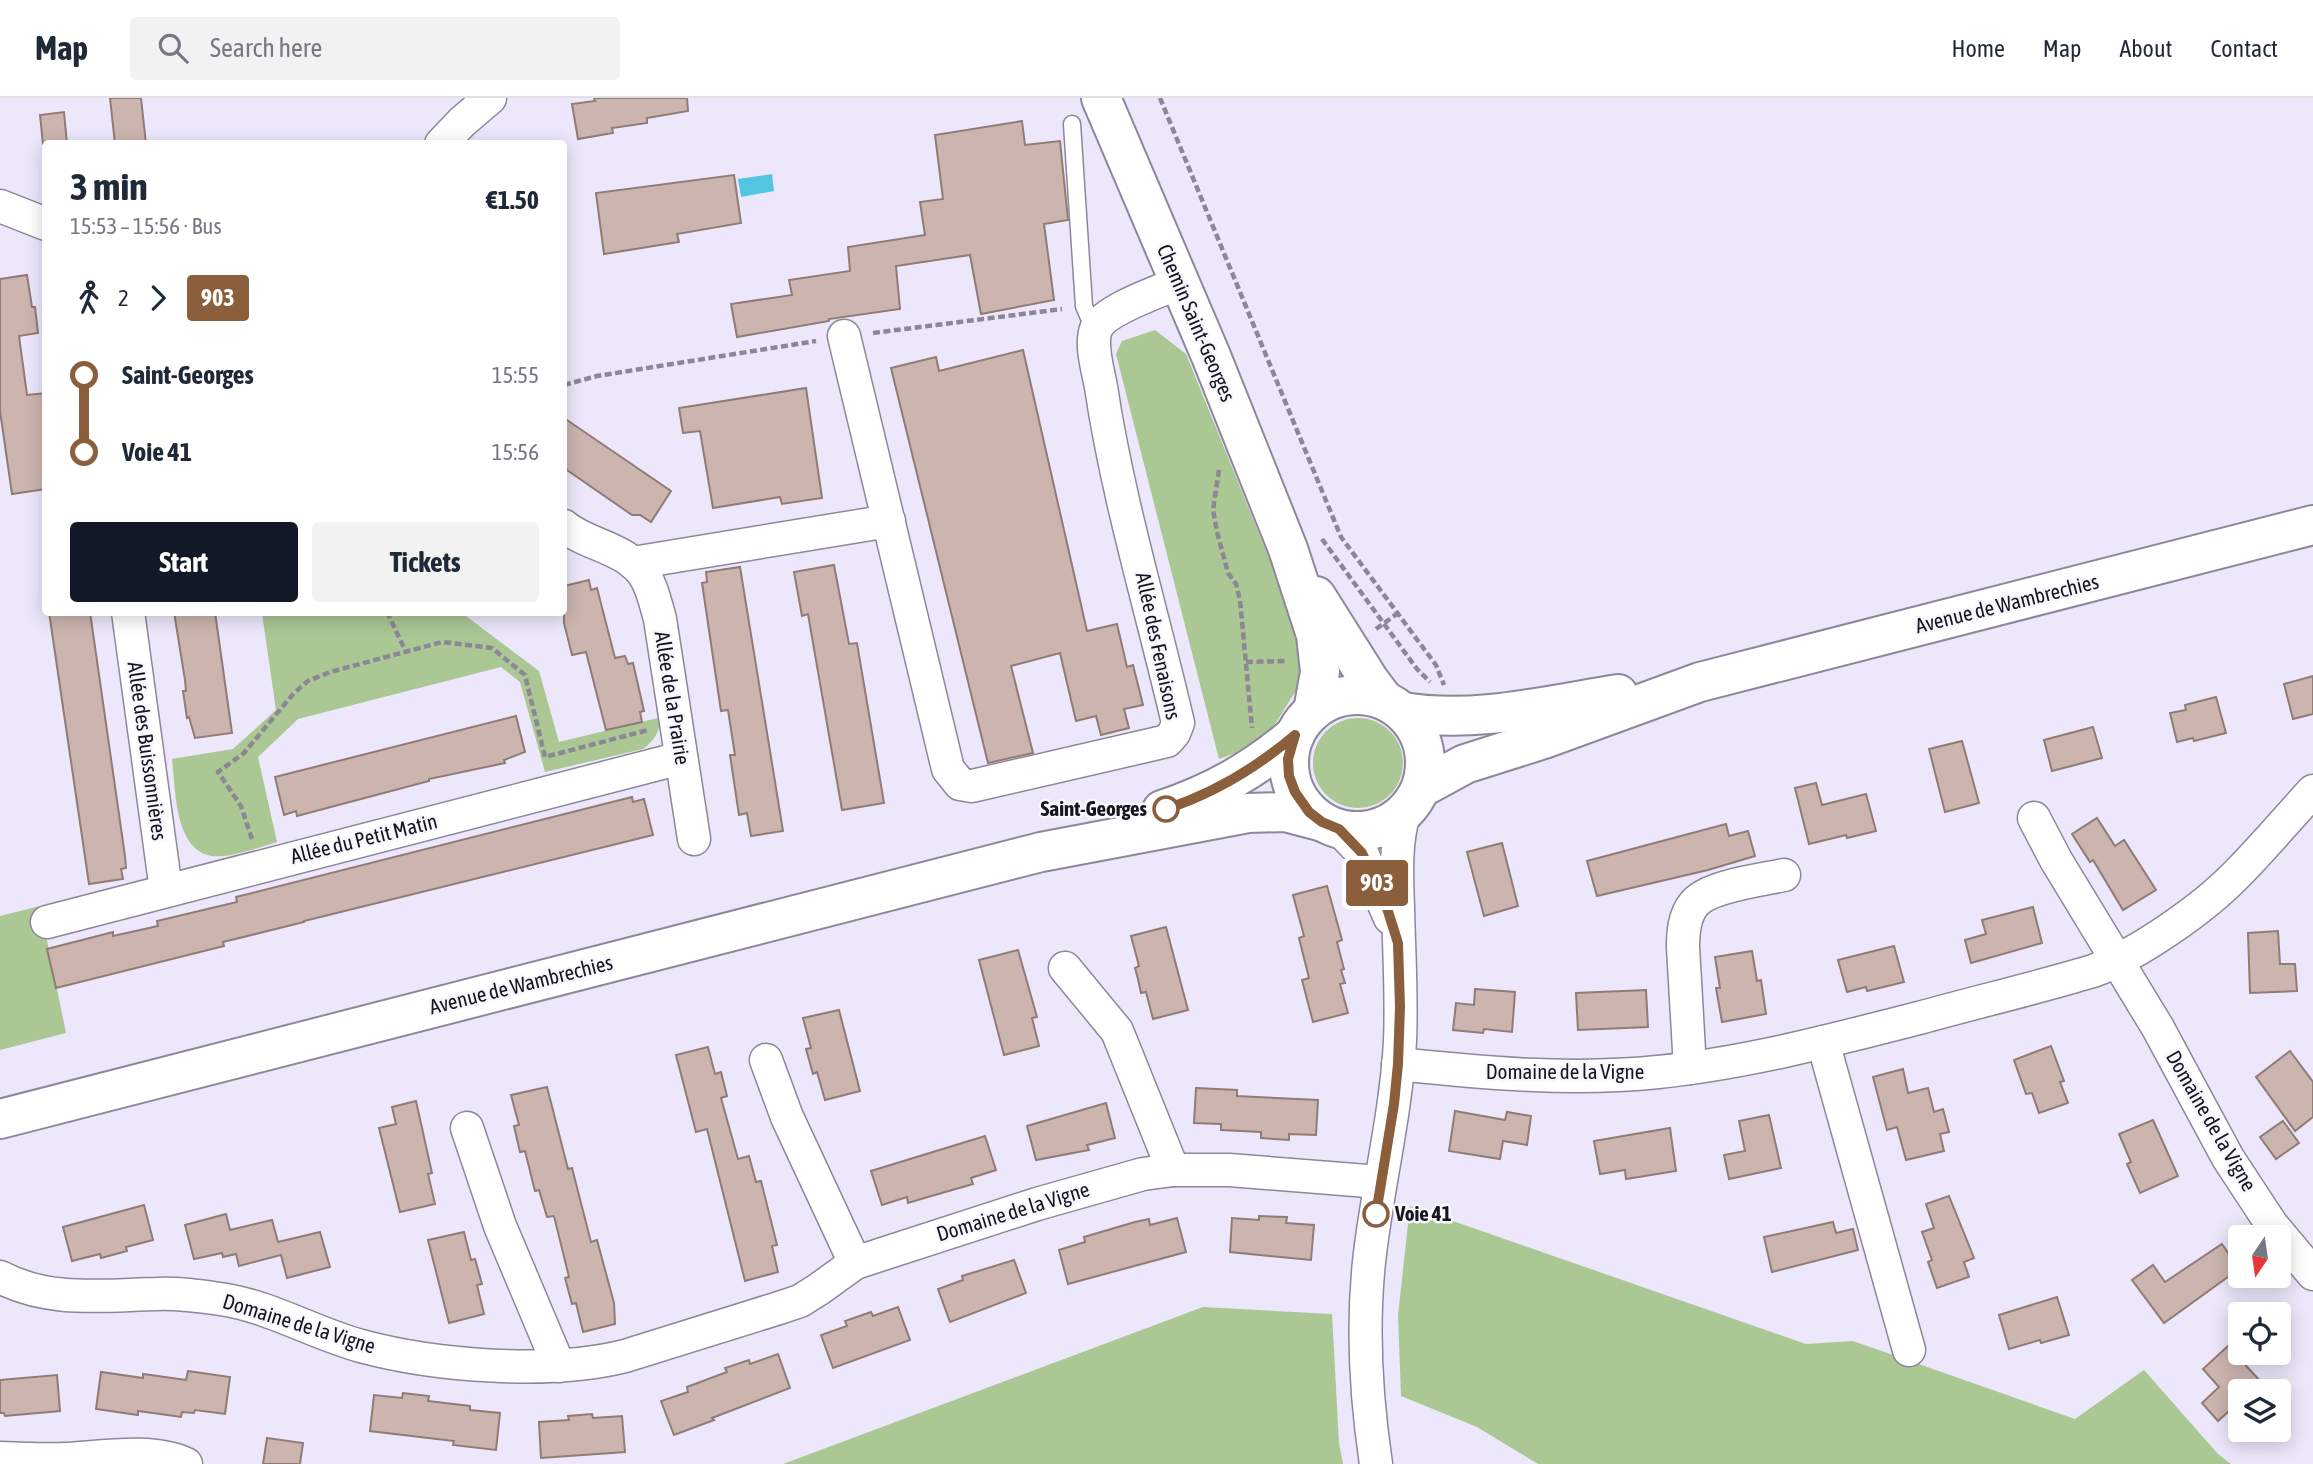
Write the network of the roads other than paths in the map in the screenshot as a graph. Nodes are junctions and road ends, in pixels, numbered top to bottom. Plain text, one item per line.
1 (490, 98) edge
2 (1101, 98) edge
3 (1072, 124) dead end
4 (445, 140) edge
5 (0, 206) edge
6 (42, 222) edge
7 (1179, 283) junction
8 (1095, 332) junction
9 (844, 336) dead end
10 (889, 521) junction
11 (2313, 525) edge
12 (567, 528) edge
13 (1288, 549) junction
14 (633, 563) junction
15 (129, 616) edge
16 (1700, 682) junction
17 (1394, 706) junction
18 (1304, 723) junction
19 (681, 758) junction
20 (2313, 792) edge
21 (1413, 801) junction
22 (2034, 818) dead end
23 (1331, 826) junction
24 (694, 839) dead end
25 (1041, 852) junction
26 (1784, 875) dead end
27 (166, 890) junction
28 (47, 922) dead end
29 (1398, 943) junction
30 (2117, 962) junction
31 (1065, 968) dead end
32 (1823, 1042) junction
33 (766, 1060) dead end
34 (1398, 1064) junction
35 (1690, 1068) junction
36 (0, 1119) edge
37 (467, 1128) dead end
38 (1173, 1170) junction
39 (1380, 1182) junction
40 (855, 1263) junction
41 (2313, 1273) edge
42 (0, 1278) edge
43 (1909, 1350) dead end
44 (559, 1366) junction
45 (0, 1458) edge
46 (142, 1460) edge
47 (186, 1464) edge
48 (1376, 1464) edge

1 - 4 street
2 - 7 main road, Chemin Saint-Georges
3 - 8 lane
5 - 6 street
7 - 8 street
7 - 13 main road, Chemin Saint-Georges
8 - 10 street, Allée des Fenaisons
9 - 10 street, Allée des Fenaisons
10 - 14 street
11 - 16 main road, Avenue de Wambrechies
12 - 14 street
13 - 17 main road, Chemin Saint-Georges
13 - 18 main road, Chemin Saint-Georges
14 - 19 street, Allée de la Prairie
15 - 27 street, Allée des Buissonnières
16 - 17 main road, Avenue de Wambrechies
16 - 21 main road, Avenue de Wambrechies
17 - 18 main road
17 - 21 main road
18 - 23 main road
18 - 25 main road, Avenue de Wambrechies
19 - 24 street, Allée de la Prairie
19 - 27 street, Allée du Petit Matin
20 - 30 street, Domaine de la Vigne
21 - 23 main road
21 - 29 street
22 - 30 street, Domaine de la Vigne
23 - 25 main road, Avenue de Wambrechies
23 - 29 street
25 - 36 main road, Avenue de Wambrechies
26 - 35 street
27 - 28 street, Allée du Petit Matin
29 - 34 street
30 - 32 street, Domaine de la Vigne
30 - 41 street, Domaine de la Vigne
31 - 38 street
32 - 35 street, Domaine de la Vigne
32 - 43 street
33 - 40 street
34 - 35 street, Domaine de la Vigne
34 - 39 street
37 - 44 street
38 - 39 street, Domaine de la Vigne
38 - 40 street, Domaine de la Vigne
39 - 48 street
40 - 44 street, Domaine de la Vigne
42 - 44 street, Domaine de la Vigne
45 - 46 street
46 - 47 street

